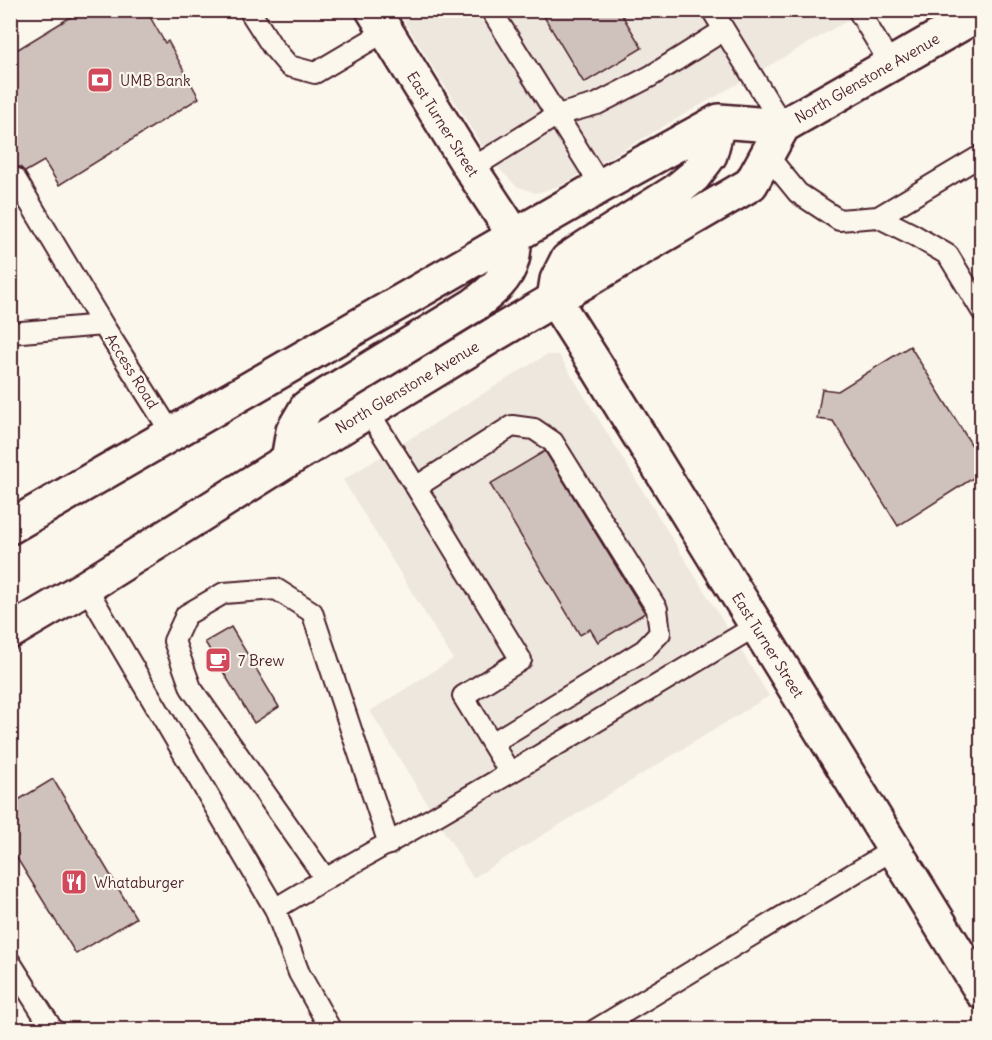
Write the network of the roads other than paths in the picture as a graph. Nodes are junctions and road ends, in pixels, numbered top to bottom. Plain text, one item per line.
1 (249, 10) edge
2 (491, 10) edge
3 (712, 10) edge
4 (858, 10) edge
5 (981, 12) edge
6 (379, 21) edge
7 (724, 30) junction
8 (891, 64) junction
9 (557, 115) junction
10 (719, 121) junction
11 (783, 126) junction
12 (767, 155) junction
13 (981, 155) edge
14 (471, 170) junction
15 (15, 178) dead end
16 (601, 186) junction
17 (878, 217) junction
18 (515, 236) junction
19 (554, 299) junction
20 (981, 311) edge
21 (103, 325) junction
22 (10, 333) edge
23 (368, 411) junction
24 (172, 434) junction
25 (288, 460) junction
26 (98, 477) junction
27 (416, 487) junction
28 (10, 504) edge
29 (10, 527) edge
30 (86, 587) junction
31 (756, 626) junction
32 (10, 632) edge
33 (492, 743) junction
34 (510, 773) junction
35 (389, 844) junction
36 (894, 849) junction
37 (325, 878) junction
38 (275, 909) junction
39 (10, 962) edge
40 (981, 992) edge
41 (54, 1029) edge
42 (331, 1029) edge
43 (595, 1029) edge

1 - 6 lane
2 - 9 lane
3 - 7 lane
4 - 8 lane
5 - 8 main road, North Glenstone Avenue
6 - 14 main road, East Turner Street
7 - 9 lane
7 - 11 lane
8 - 11 main road, North Glenstone Avenue
9 - 14 lane
9 - 16 lane
10 - 11 main road, North Glenstone Avenue
10 - 16 main road
10 - 19 main road
11 - 12 main road, North Glenstone Avenue
12 - 17 lane
12 - 19 main road, North Glenstone Avenue
13 - 17 lane
14 - 18 main road, East Turner Street
15 - 21 lane
16 - 18 main road
17 - 20 lane
18 - 24 main road
18 - 25 main road
19 - 23 main road, North Glenstone Avenue
19 - 31 main road, East Turner Street
21 - 22 lane, Access Road
21 - 24 lane, Access Road
23 - 25 main road, North Glenstone Avenue
23 - 27 lane
24 - 26 main road
25 - 30 main road, North Glenstone Avenue
26 - 28 main road
26 - 29 main road
27 - 33 lane
27 - 33 lane
30 - 32 main road, North Glenstone Avenue
30 - 38 lane
31 - 34 lane
31 - 36 main road, East Turner Street
33 - 34 lane
34 - 35 lane
35 - 37 lane
35 - 37 lane
36 - 40 main road, East Turner Street
36 - 43 lane
37 - 38 lane
38 - 42 lane
39 - 41 lane

